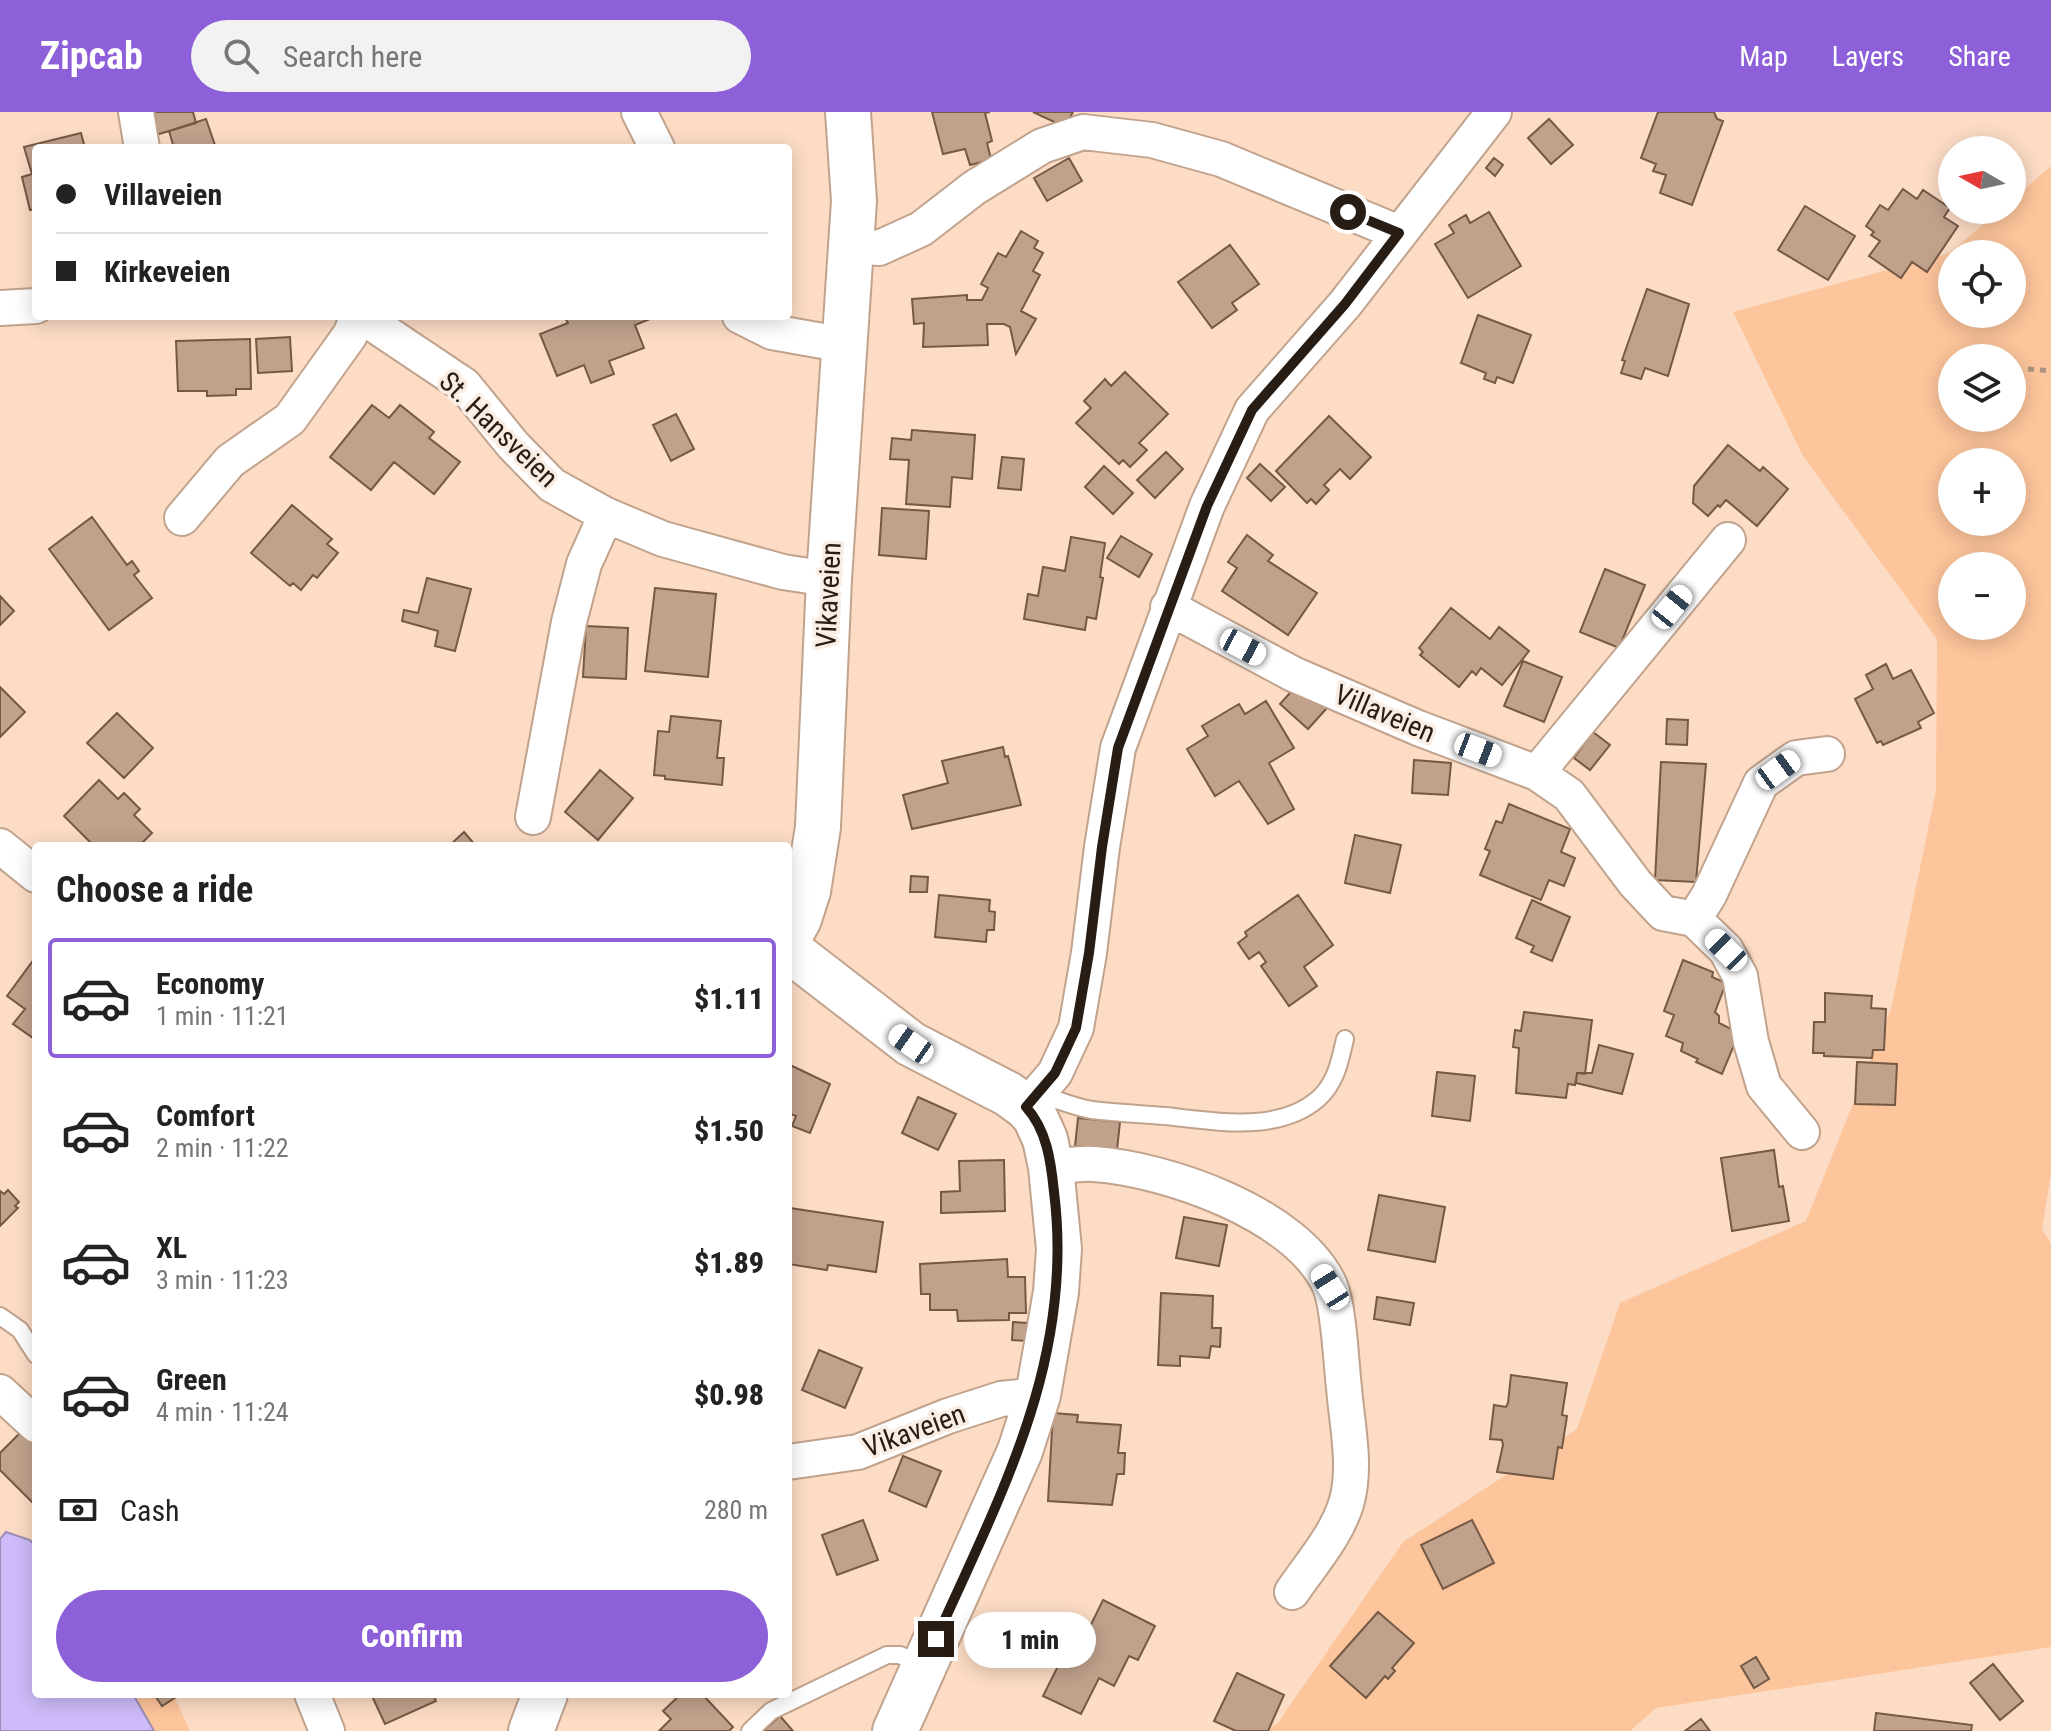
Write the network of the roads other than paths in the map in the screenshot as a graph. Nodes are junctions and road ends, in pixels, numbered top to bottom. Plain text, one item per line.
1 (136, 112) edge
2 (639, 112) edge
3 (848, 112) edge
4 (1494, 112) edge
5 (141, 144) edge
6 (655, 144) edge
7 (1399, 233) junction
8 (852, 246) junction
9 (32, 306) edge
10 (0, 308) edge
11 (357, 320) edge
12 (365, 320) edge
13 (748, 320) edge
14 (845, 345) junction
15 (606, 515) junction
16 (182, 518) dead end
17 (1728, 540) dead end
18 (829, 579) junction
19 (1168, 607) junction
20 (1827, 754) dead end
21 (1537, 773) junction
22 (533, 817) dead end
23 (0, 846) edge
24 (32, 872) edge
25 (1694, 919) junction
26 (792, 932) edge
27 (792, 952) edge
28 (1345, 1039) dead end
29 (1033, 1100) junction
30 (1802, 1132) dead end
31 (1051, 1167) junction
32 (0, 1316) edge
33 (32, 1349) edge
34 (0, 1392) edge
35 (1038, 1395) junction
36 (32, 1421) edge
37 (792, 1461) edge
38 (1292, 1592) dead end
39 (924, 1666) junction
40 (314, 1698) edge
41 (543, 1698) edge
42 (327, 1731) edge
43 (531, 1731) edge
44 (750, 1731) edge
45 (895, 1731) edge

1 - 5 street
2 - 6 street
3 - 8 main road, Vikaveien
4 - 7 street
7 - 8 street
7 - 19 street
8 - 14 main road, Vikaveien
9 - 10 street
11 - 16 street
12 - 15 street, St. Hansveien
13 - 14 street
14 - 18 main road, Vikaveien
15 - 18 street, St. Hansveien
15 - 22 street
17 - 21 street
18 - 26 main road, Vikaveien
19 - 21 street, Villaveien
19 - 29 street
20 - 25 street
21 - 25 street, Villaveien
23 - 24 street
25 - 30 street, Villaveien
27 - 29 main road
28 - 29 lane
29 - 31 main road
31 - 35 main road
31 - 38 street
32 - 33 lane
34 - 36 street
35 - 37 street, Vikaveien
35 - 39 main road
39 - 44 lane
39 - 45 main road
40 - 42 street
41 - 43 main road

